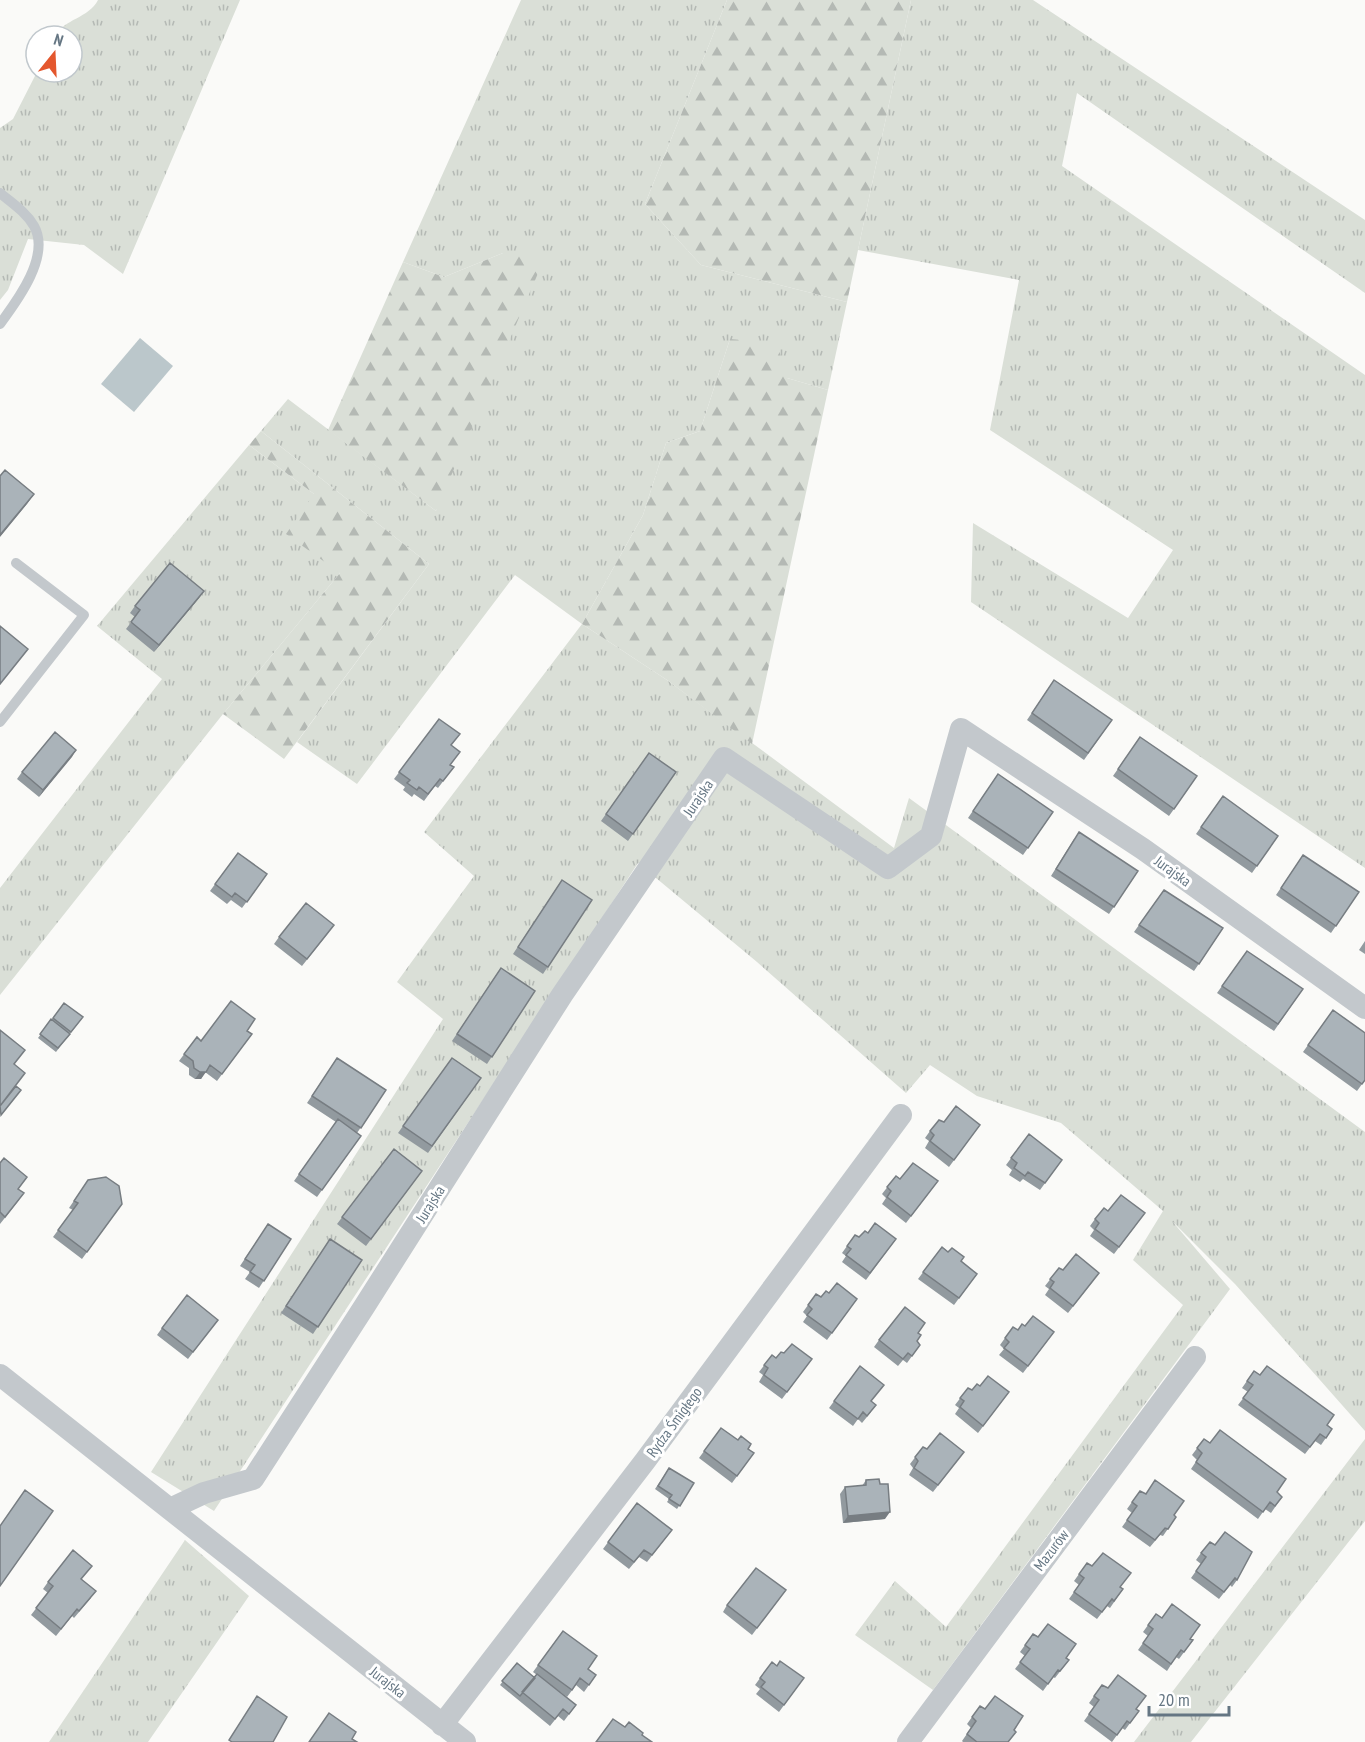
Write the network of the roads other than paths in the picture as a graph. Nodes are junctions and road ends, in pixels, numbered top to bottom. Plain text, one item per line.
1 (0, 193) edge
2 (0, 324) edge
3 (16, 563) dead end
4 (0, 722) edge
5 (1365, 1008) edge
6 (901, 1115) dead end
7 (1195, 1357) dead end
8 (0, 1375) edge
9 (170, 1509) junction
10 (442, 1725) junction
11 (465, 1742) edge
12 (908, 1742) edge

1 - 2 lane
3 - 4 lane
5 - 9 street, Jurajska
6 - 10 street, Rydza Śmigłego
7 - 12 street, Mazurów
8 - 9 street, Jurajska
9 - 10 street, Jurajska
10 - 11 street, Jurajska

